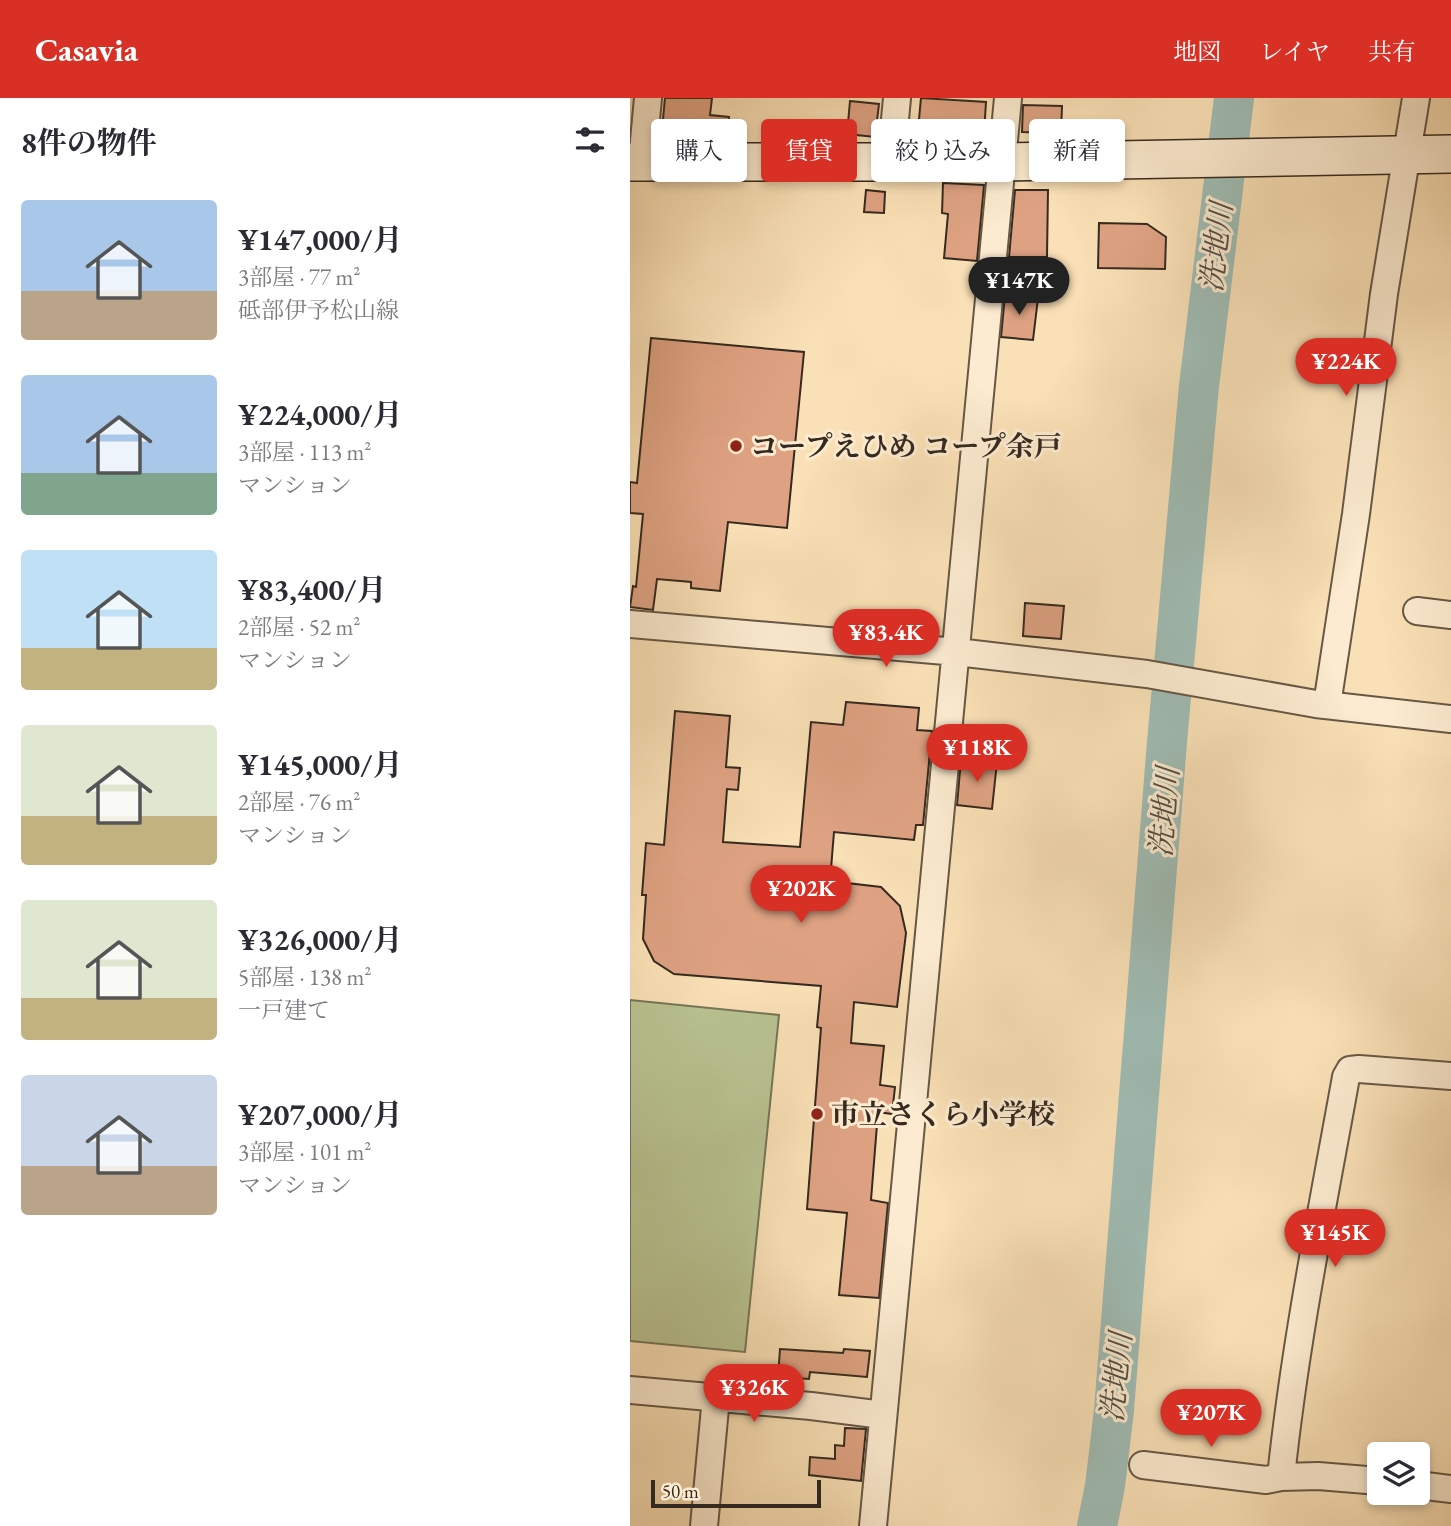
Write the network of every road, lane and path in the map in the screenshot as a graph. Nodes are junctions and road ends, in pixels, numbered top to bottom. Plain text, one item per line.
1 (648, 98) edge
2 (897, 98) edge
3 (1008, 98) edge
4 (1416, 98) edge
5 (895, 119) edge
6 (1006, 119) edge
7 (1451, 154) edge
8 (1408, 155) junction
9 (636, 162) edge
10 (871, 162) edge
11 (1015, 162) edge
12 (1000, 182) edge
13 (1416, 611) dead end
14 (1451, 615) edge
15 (630, 624) edge
16 (957, 652) junction
17 (1327, 705) junction
18 (1451, 719) edge
19 (1451, 1076) edge
20 (630, 1390) edge
21 (716, 1397) junction
22 (883, 1415) junction
23 (1143, 1465) dead end
24 (1280, 1477) junction
25 (1367, 1480) edge
26 (1430, 1486) edge
27 (1451, 1489) edge
28 (704, 1526) edge
29 (873, 1526) edge

1 - 9 street
2 - 5 street
3 - 6 street
4 - 8 street
7 - 8 main road
8 - 11 main road
8 - 17 street
9 - 10 main road
12 - 16 street
13 - 14 street
15 - 16 street
16 - 17 street
16 - 22 street
17 - 18 street
19 - 24 street
20 - 21 street
21 - 22 street
21 - 28 street
22 - 29 street
23 - 24 street
24 - 25 street
26 - 27 street

